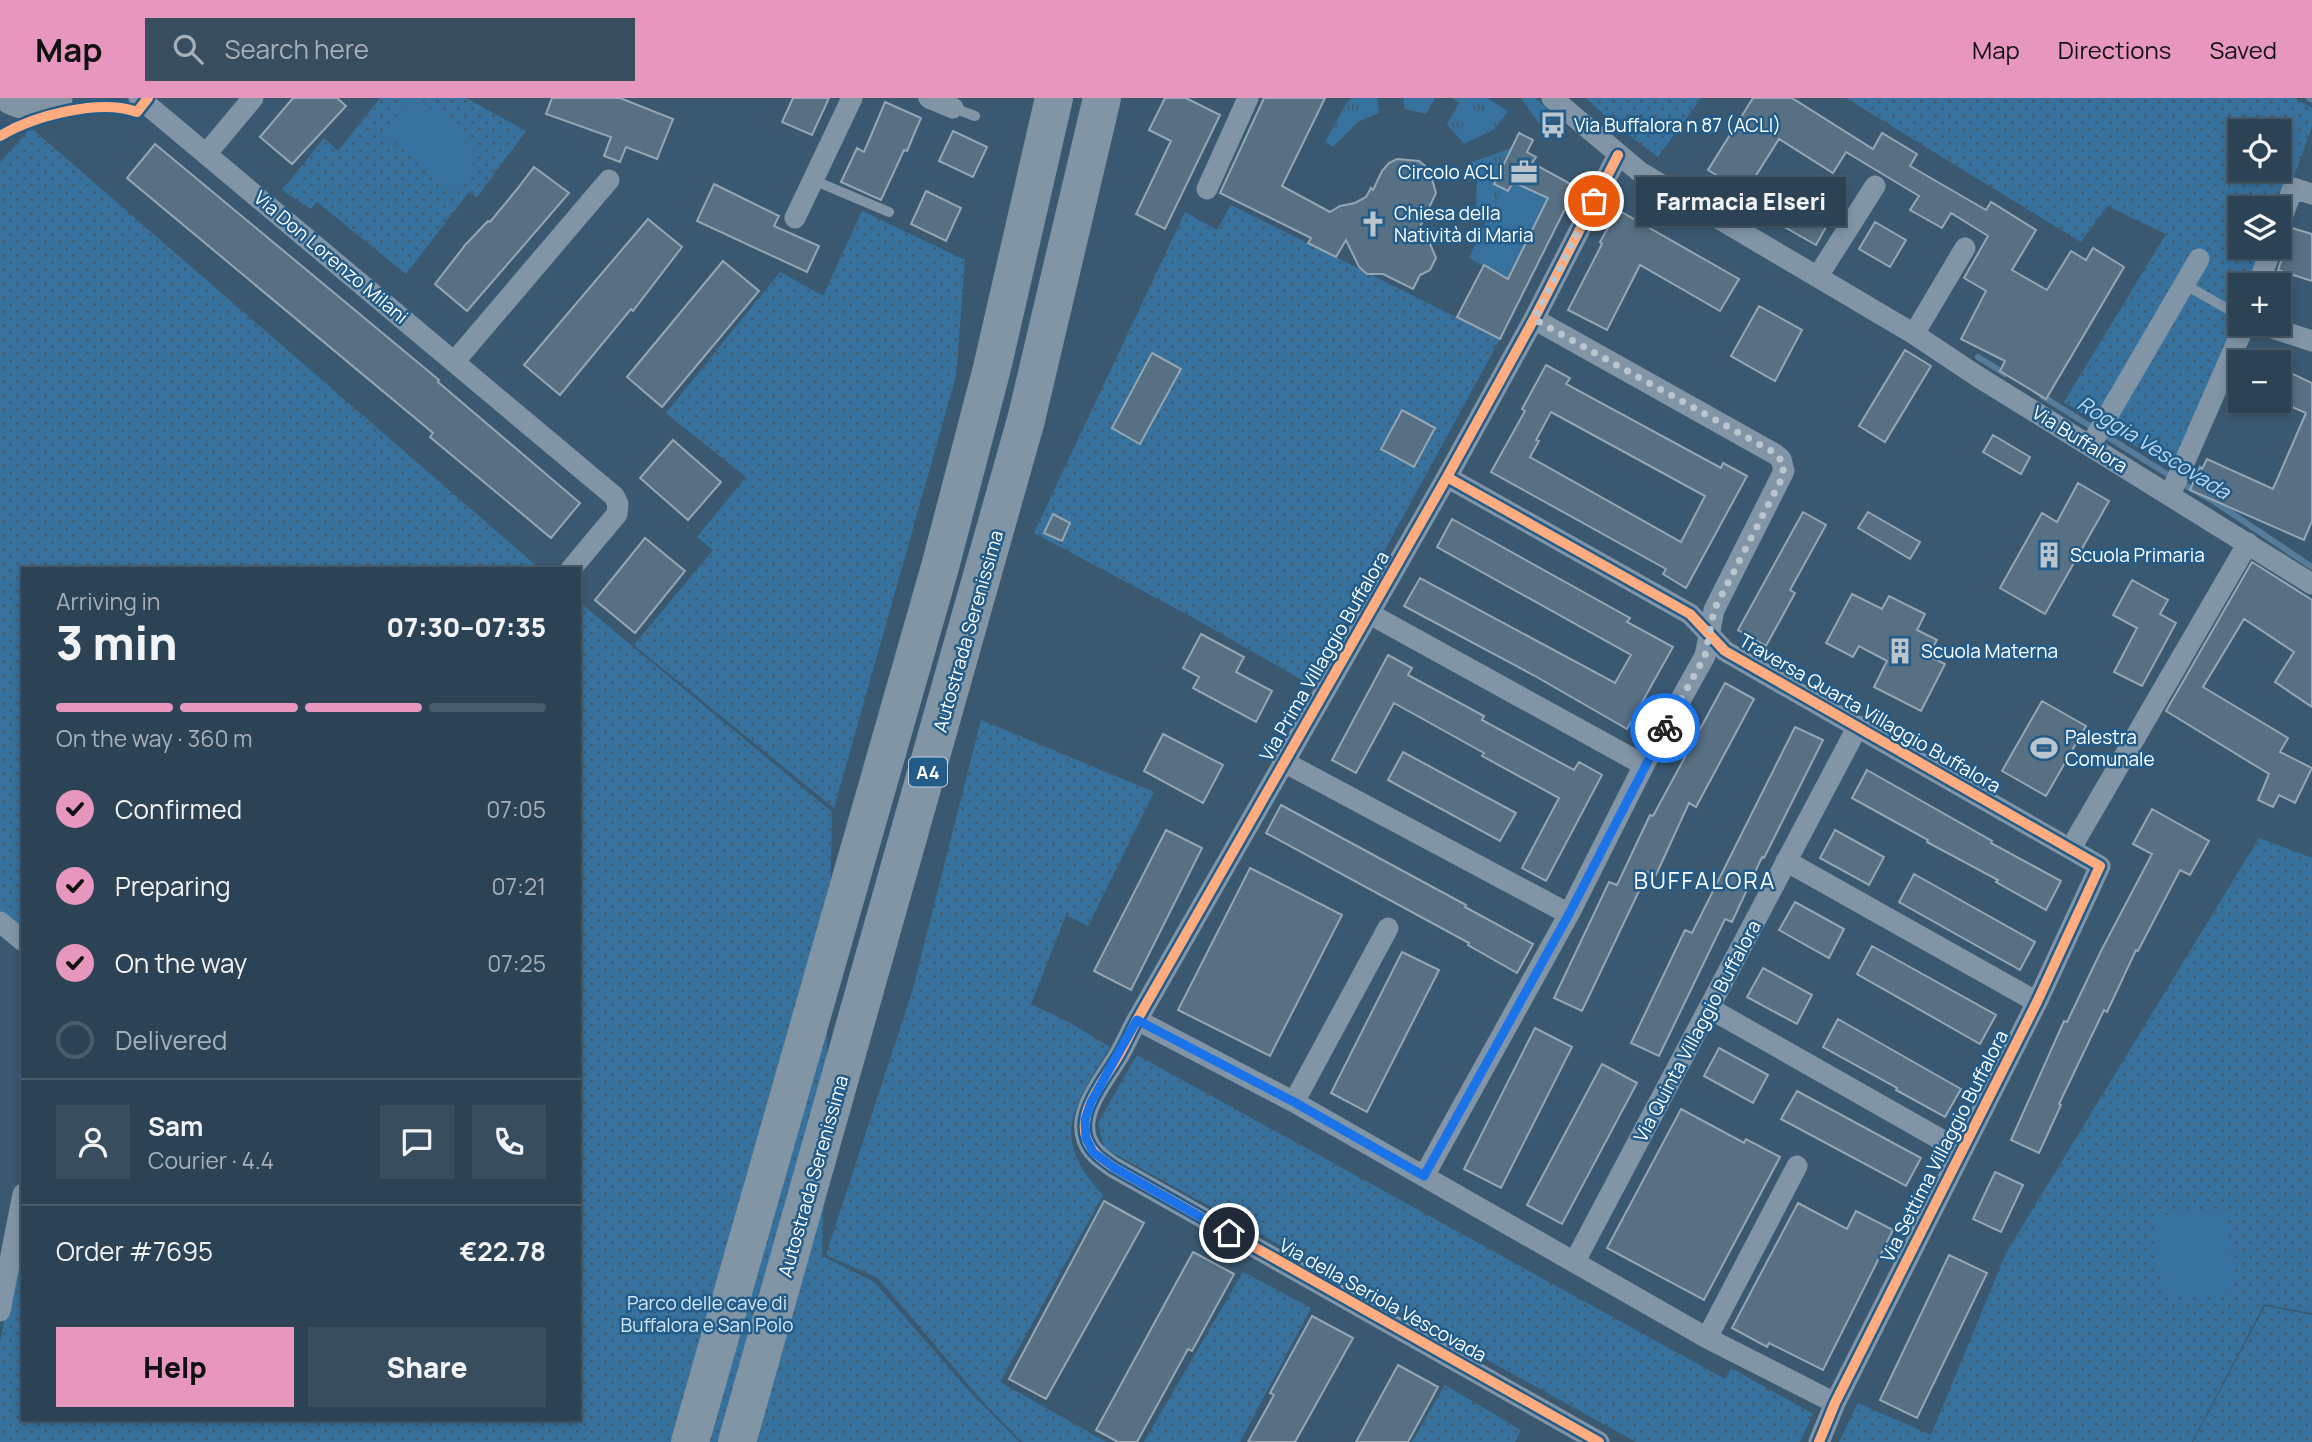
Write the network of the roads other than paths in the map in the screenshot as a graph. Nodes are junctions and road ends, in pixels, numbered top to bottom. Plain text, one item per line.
1 (138, 98) edge
2 (253, 98) edge
3 (852, 98) edge
4 (929, 98) edge
5 (1054, 98) edge
6 (1102, 98) edge
7 (1248, 98) edge
8 (1552, 98) edge
9 (32, 100) edge
10 (953, 107) joint
11 (975, 116) dead end
12 (0, 123) edge
13 (207, 153) junction
14 (1618, 155) junction
15 (609, 180) dead end
16 (813, 180) junction
17 (1875, 186) dead end
18 (1207, 189) dead end
19 (2312, 194) edge
20 (2290, 196) edge
21 (889, 212) dead end
22 (789, 222) dead end
23 (1965, 248) dead end
24 (2199, 260) dead end
25 (1818, 276) junction
26 (2185, 284) junction
27 (2228, 309) edge
28 (1534, 319) junction
29 (1914, 334) junction
30 (2291, 334) edge
31 (2240, 336) edge
32 (2312, 341) edge
33 (455, 361) junction
34 (2090, 446) junction
35 (1447, 477) junction
36 (2170, 495) junction
37 (2248, 543) junction
38 (573, 567) edge
39 (2312, 584) edge
40 (1370, 614) junction
41 (1709, 633) junction
42 (1858, 726) junction
43 (1284, 762) junction
44 (1644, 765) junction
45 (2071, 848) junction
46 (1786, 861) junction
47 (2100, 866) joint
48 (1569, 914) junction
49 (0, 922) edge
50 (1388, 928) dead end
51 (21, 939) edge
52 (2037, 1002) junction
53 (1709, 1008) junction
54 (1137, 1020) junction
55 (1294, 1102) junction
56 (1961, 1151) junction
57 (1797, 1166) dead end
58 (1113, 1167) joint
59 (1424, 1176) junction
60 (21, 1204) edge
61 (1575, 1261) junction
62 (0, 1311) edge
63 (1707, 1338) junction
64 (1835, 1403) junction
65 (690, 1442) edge
66 (737, 1442) edge
67 (1599, 1442) edge
68 (1819, 1442) edge

1 - 13 street, Via Don Lorenzo Milani
2 - 13 street
3 - 16 street
4 - 10 street
5 - 65 highway, A4
6 - 66 highway, Autostrada Serenissima / A4
7 - 18 street
8 - 14 street, Via Buffalora
9 - 12 main road
10 - 11 lane
13 - 33 street, Via Don Lorenzo Milani
14 - 25 street, Via Buffalora
14 - 28 street, Via Prima Villaggio Buffalora
15 - 33 street
16 - 21 lane
16 - 22 street
17 - 25 street
19 - 20 street
23 - 29 street
24 - 26 street
25 - 29 street, Via Buffalora
26 - 27 lane
26 - 34 street
28 - 35 street, Via Prima Villaggio Buffalora
28 - 41 street
29 - 34 street, Via Buffalora
30 - 32 street
31 - 36 street
33 - 38 street, Via Don Lorenzo Milani
34 - 36 street, Via Buffalora
35 - 40 street, Via Prima Villaggio Buffalora
35 - 41 street, Traversa Quarta Villaggio Buffalora
36 - 37 street, Via Buffalora
37 - 39 street, Via Buffalora
37 - 45 street
40 - 43 street, Via Prima Villaggio Buffalora
40 - 44 street
41 - 42 street, Traversa Quarta Villaggio Buffalora
41 - 44 street
42 - 45 street, Traversa Quarta Villaggio Buffalora
42 - 46 street, Via Quinta Villaggio Buffalora
43 - 48 street
43 - 54 street, Via Prima Villaggio Buffalora
44 - 48 street
45 - 47 street, Traversa Quarta Villaggio Buffalora
46 - 52 street
46 - 53 street, Via Quinta Villaggio Buffalora
47 - 52 street, Via Settima Villaggio Buffalora
48 - 59 street
49 - 51 street
50 - 55 street
52 - 56 street, Via Settima Villaggio Buffalora
53 - 56 street
53 - 61 street, Via Quinta Villaggio Buffalora
54 - 55 street
54 - 58 street, Via Prima Villaggio Buffalora
55 - 59 street
56 - 64 street, Via Settima Villaggio Buffalora
57 - 63 street
58 - 67 street, Via della Seriola Vescovada
59 - 61 street
60 - 62 street
61 - 63 street
63 - 64 street
64 - 68 street, Via Settima Villaggio Buffalora

